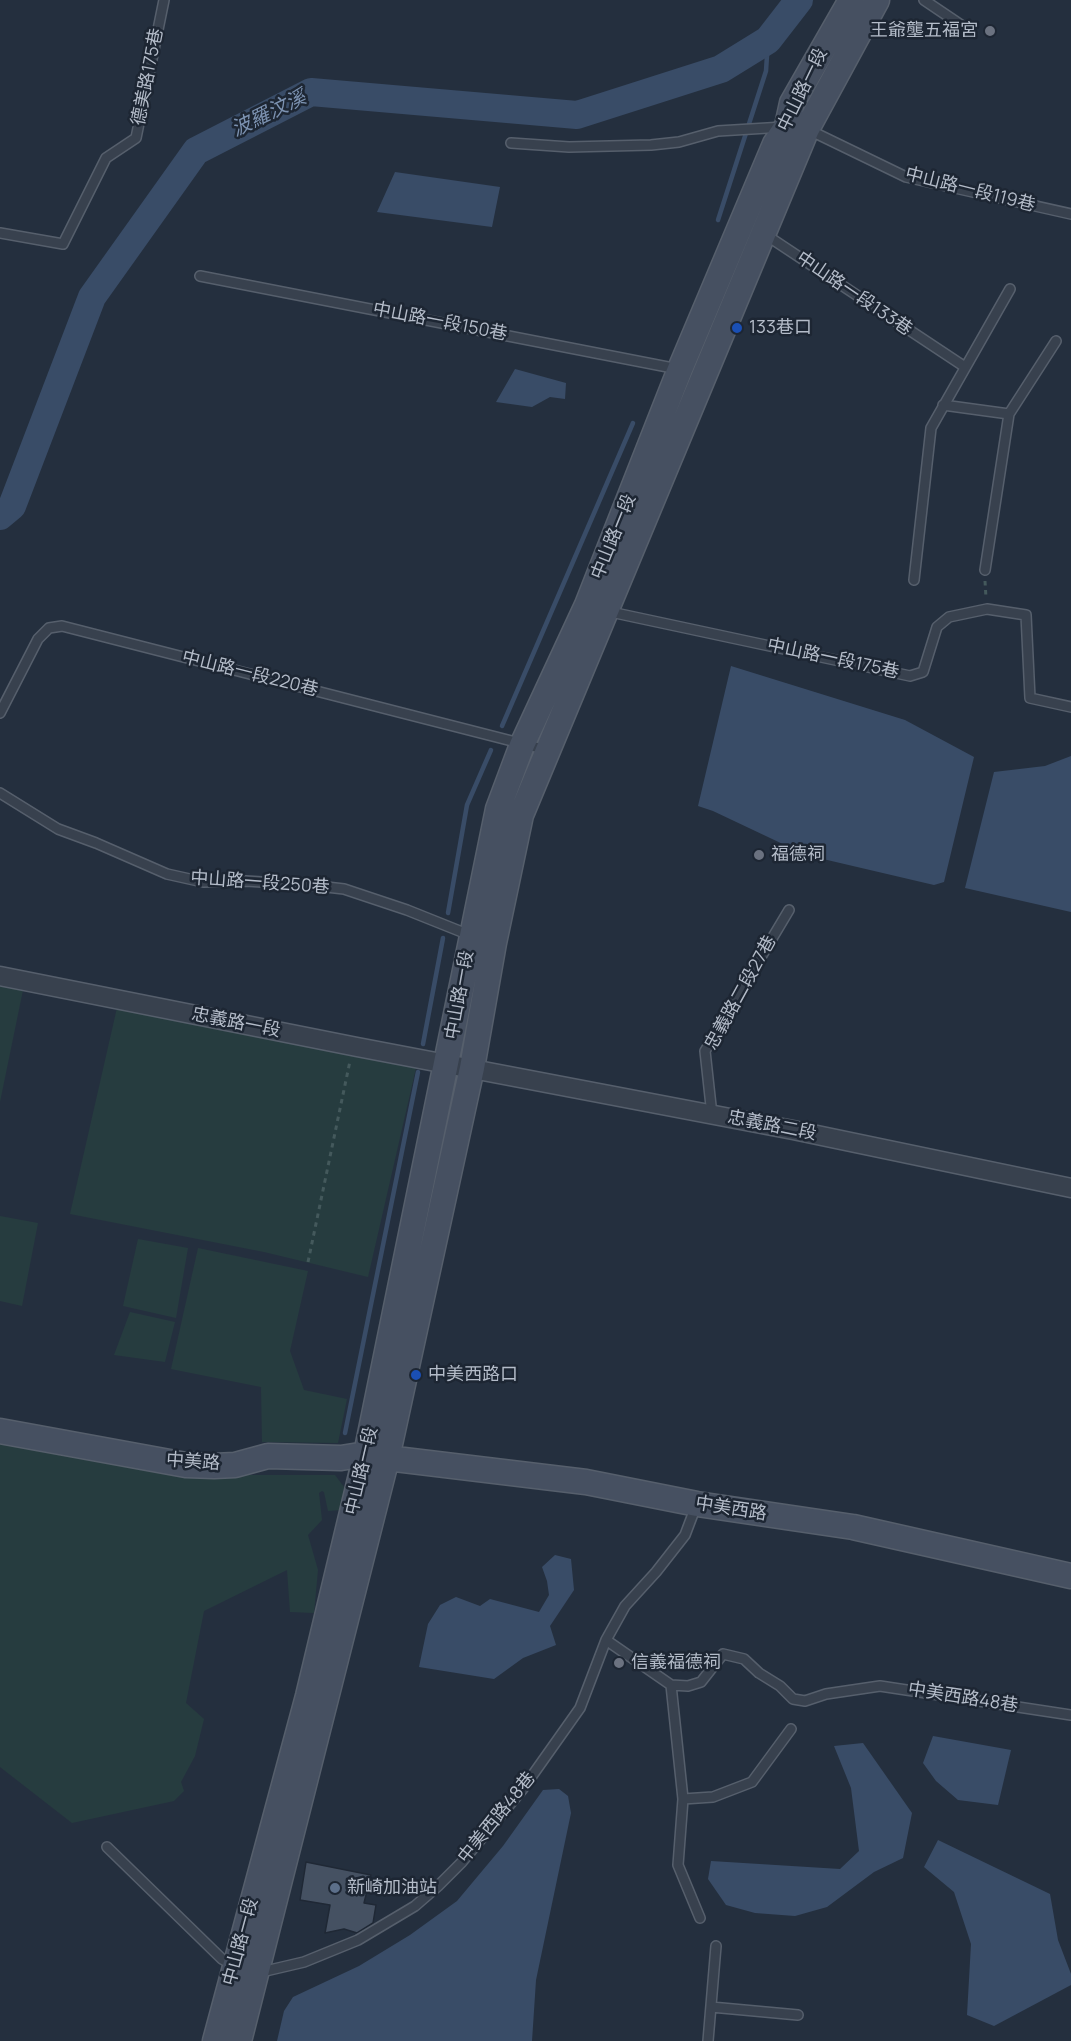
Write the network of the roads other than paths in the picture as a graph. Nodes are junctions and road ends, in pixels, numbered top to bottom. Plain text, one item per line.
1 (164, 0) edge
2 (851, 0) edge
3 (877, 0) edge
4 (924, 0) edge
5 (967, 29) dead end
6 (797, 127) junction
7 (511, 143) dead end
8 (1071, 214) edge
9 (752, 230) junction
10 (0, 233) edge
11 (200, 276) dead end
12 (1010, 289) dead end
13 (1056, 341) dead end
14 (965, 367) junction
15 (680, 369) junction
16 (943, 405) junction
17 (1010, 414) junction
18 (985, 570) road end
19 (914, 580) dead end
20 (596, 608) junction
21 (1071, 707) edge
22 (0, 713) edge
23 (522, 745) junction
24 (547, 750) junction
25 (0, 793) edge
26 (789, 910) dead end
27 (483, 939) junction
28 (0, 976) edge
29 (448, 1063) junction
30 (472, 1068) junction
31 (712, 1114) junction
32 (1071, 1188) edge
33 (0, 1431) edge
34 (377, 1456) junction
35 (697, 1504) junction
36 (1071, 1576) edge
37 (606, 1640) junction
38 (670, 1685) junction
39 (1071, 1715) edge
40 (791, 1729) dead end
41 (683, 1799) junction
42 (107, 1847) dead end
43 (700, 1918) dead end
44 (716, 1946) dead end
45 (245, 1970) junction
46 (711, 2007) junction
47 (798, 2015) dead end
48 (215, 2041) edge
49 (239, 2041) edge
50 (708, 2041) edge

1 - 10 lane, 德美路175巷
2 - 6 street, 中山路一段
3 - 6 street, 中山路一段
4 - 5 lane
6 - 7 lane
6 - 8 lane, 中山路一段119巷
6 - 9 street, 中山路一段
9 - 14 lane, 中山路一段133巷
9 - 15 street, 中山路一段
9 - 20 street, 中山路一段
11 - 15 lane, 中山路一段150巷
12 - 14 lane
13 - 17 lane
14 - 16 lane
15 - 20 street, 中山路一段
16 - 17 lane
16 - 19 lane
17 - 18 lane
20 - 21 lane, 中山路一段175巷
20 - 23 street, 中山路一段
20 - 24 street, 中山路一段
22 - 23 lane, 中山路一段220巷
23 - 24 lane, 中山路一段220巷
23 - 27 street, 中山路一段
24 - 27 street, 中山路一段
25 - 27 lane, 中山路一段250巷
26 - 31 lane, 忠義路二段27巷
27 - 29 street, 中山路一段
27 - 30 street, 中山路一段
28 - 29 street, 忠義路一段
29 - 30 street, 忠義路一段
29 - 34 street, 中山路一段
30 - 31 street, 忠義路二段
30 - 34 street, 中山路一段
31 - 32 street, 忠義路二段
33 - 34 street, 中美路
34 - 35 street, 中美西路
34 - 45 street, 中山路一段
35 - 36 street, 中美西路
35 - 37 lane, 中美西路48巷
37 - 38 lane
37 - 45 lane, 中美西路48巷
38 - 39 lane, 中美西路48巷
38 - 41 lane
40 - 41 lane
41 - 43 lane
42 - 45 lane
44 - 46 lane
45 - 48 street, 中山路一段
45 - 49 street, 中山路一段
46 - 47 lane
46 - 50 lane

